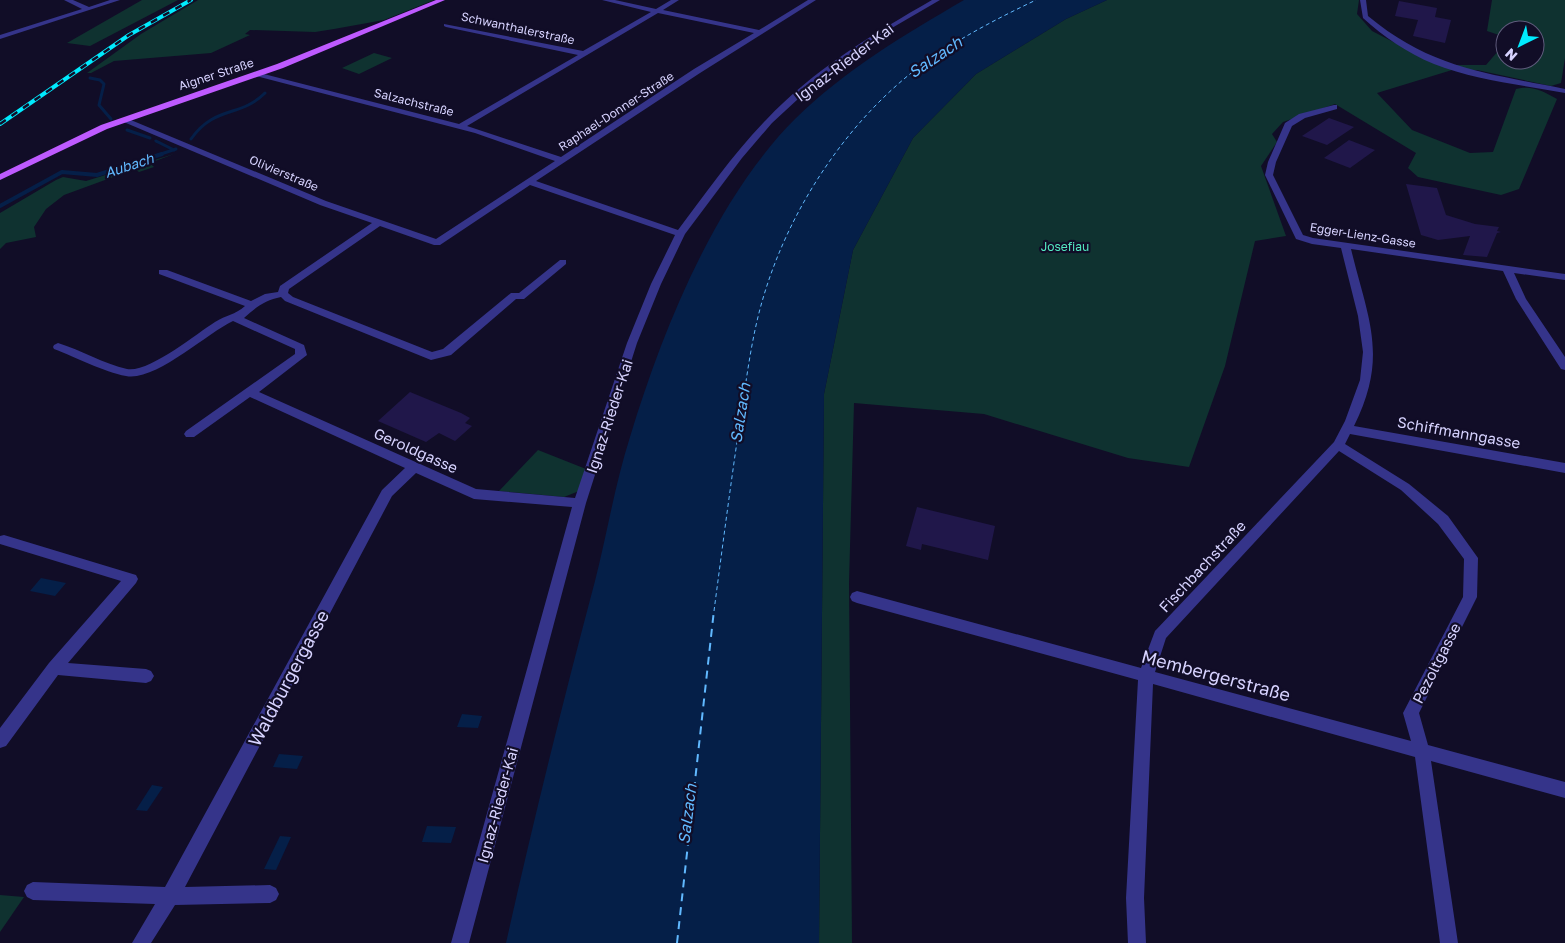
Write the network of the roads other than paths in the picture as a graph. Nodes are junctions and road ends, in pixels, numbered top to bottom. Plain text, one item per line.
1 (67, 0) edge
2 (117, 0) edge
3 (442, 0) edge
4 (605, 0) edge
5 (676, 0) edge
6 (937, 0) edge
7 (1363, 0) edge
8 (809, 1) edge
9 (88, 9) junction
10 (656, 12) junction
11 (446, 25) dead end
12 (758, 32) junction
13 (0, 37) edge
14 (585, 54) junction
15 (259, 74) junction
16 (1565, 91) edge
17 (1334, 107) dead end
18 (123, 120) junction
19 (461, 126) junction
20 (561, 160) junction
21 (0, 177) edge
22 (529, 182) junction
23 (378, 223) junction
24 (680, 234) junction
25 (437, 243) joint
26 (1345, 246) junction
27 (563, 262) dead end
28 (1507, 269) junction
29 (163, 272) dead end
30 (1565, 277) edge
31 (283, 294) junction
32 (251, 305) junction
33 (238, 316) junction
34 (58, 347) dead end
35 (1565, 366) edge
36 (253, 390) junction
37 (1348, 429) junction
38 (190, 434) dead end
39 (1338, 444) junction
40 (414, 467) junction
41 (1565, 468) edge
42 (580, 503) junction
43 (4, 540) dead end
44 (856, 597) dead end
45 (54, 668) junction
46 (146, 676) dead end
47 (1146, 676) junction
48 (0, 741) edge
49 (1422, 751) junction
50 (1565, 790) edge
51 (33, 891) dead end
52 (270, 894) dead end
53 (170, 896) junction
54 (141, 943) edge
55 (460, 943) edge
56 (1136, 943) edge
57 (1449, 943) edge

1 - 9 street
2 - 9 street
3 - 15 main road, Aigner Straße
4 - 10 street
5 - 10 street, Schwanthalerstraße
6 - 24 street, Ignaz-Rieder-Kai
7 - 16 street
8 - 12 street, Raphael-Donner-Straße
9 - 13 street
10 - 12 street
10 - 14 street, Schwanthalerstraße
11 - 14 street, Schwanthalerstraße
12 - 20 street, Raphael-Donner-Straße
14 - 19 street, Schwanthalerstraße
15 - 18 main road, Aigner Straße
15 - 19 street, Salzachstraße
17 - 26 street, Egger-Lienz-Gasse
18 - 21 main road, Aigner Straße
18 - 23 street, Olivierstraße
19 - 20 street, Salzachstraße
20 - 22 street, Raphael-Donner-Straße
22 - 24 street
22 - 25 street, Raphael-Donner-Straße
23 - 25 street, Olivierstraße
23 - 31 street
24 - 42 street, Ignaz-Rieder-Kai
26 - 28 street, Egger-Lienz-Gasse
26 - 37 street, Fischbachstraße
27 - 31 street
28 - 30 street, Egger-Lienz-Gasse
28 - 35 street
29 - 32 street
31 - 32 street
32 - 33 street
33 - 34 street
33 - 36 street
36 - 38 street
36 - 40 street, Geroldgasse
37 - 39 street, Fischbachstraße
37 - 41 street, Schiffmanngasse
39 - 47 street, Fischbachstraße
39 - 49 street, Pezoltgasse
40 - 42 street, Geroldgasse
40 - 53 street, Waldburgergasse
42 - 55 street, Ignaz-Rieder-Kai
43 - 45 street
44 - 47 street, Membergerstraße
45 - 46 street
45 - 48 street
47 - 49 street, Membergerstraße
47 - 56 street, Fischbachstraße
49 - 50 street, Membergerstraße
49 - 57 street, Pezoltgasse
51 - 53 street
52 - 53 street
53 - 54 street, Waldburgergasse

